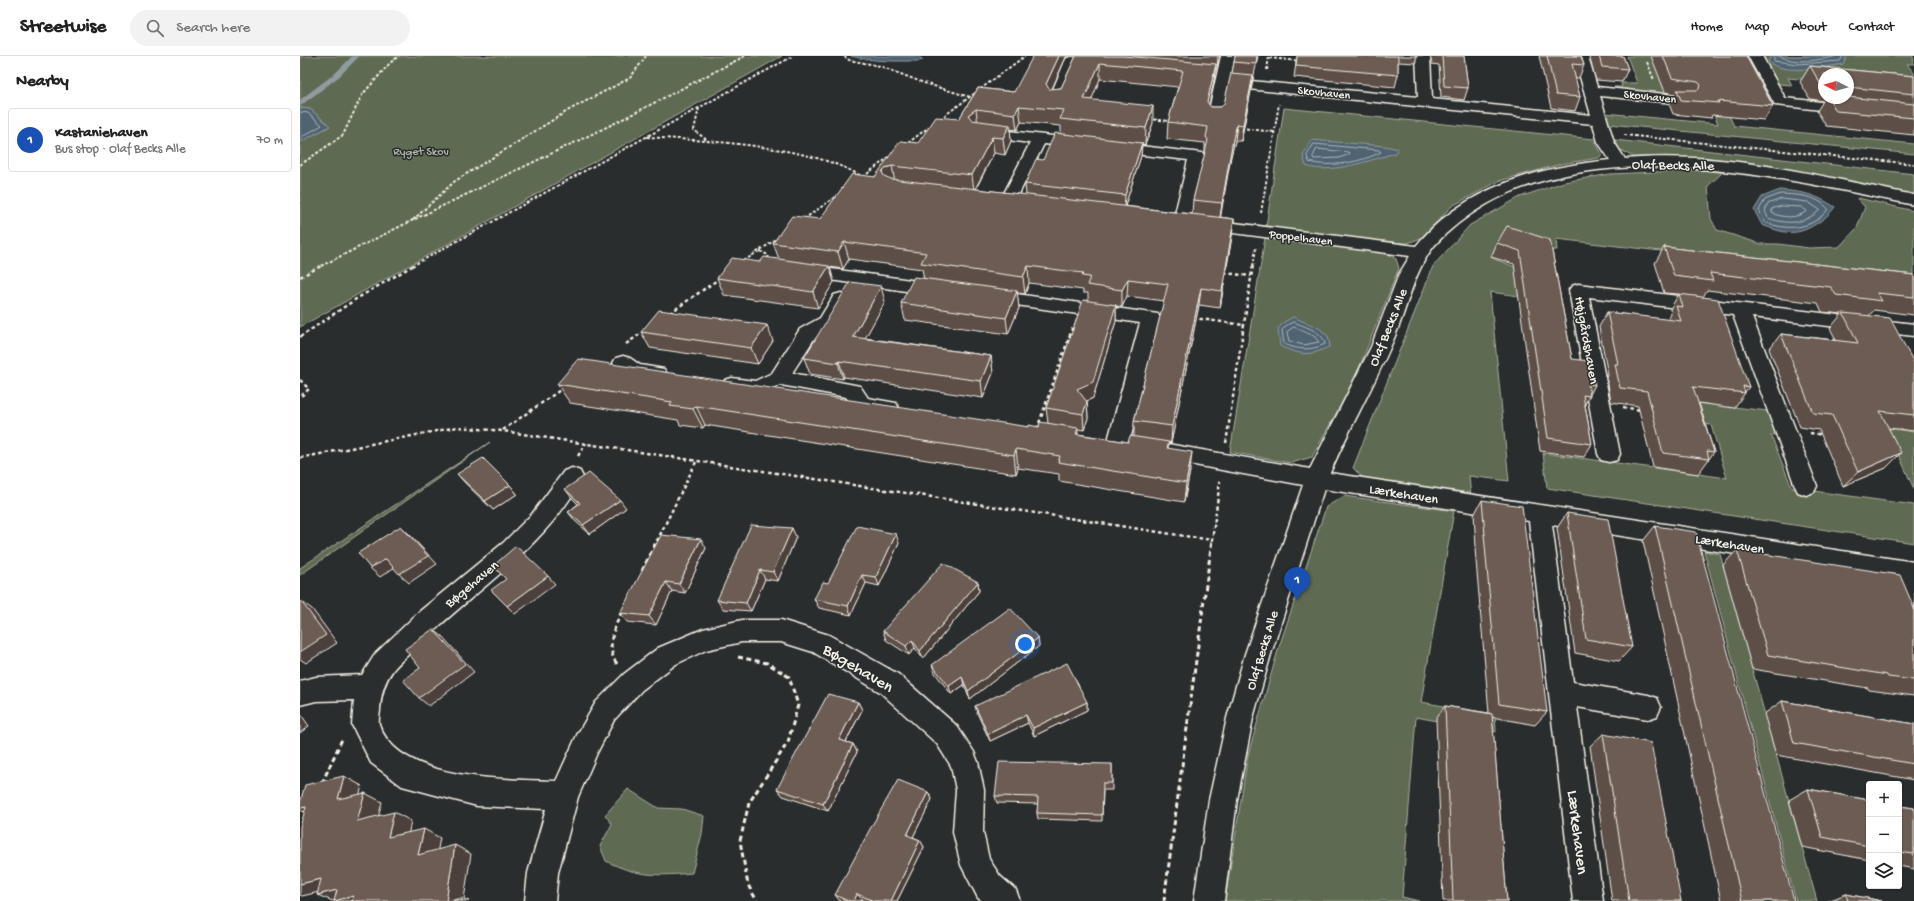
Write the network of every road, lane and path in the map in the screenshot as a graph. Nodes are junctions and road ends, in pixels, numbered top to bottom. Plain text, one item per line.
1 (399, 56) edge
2 (646, 56) edge
3 (745, 56) edge
4 (793, 56) edge
5 (844, 56) edge
6 (1025, 56) edge
7 (1228, 56) edge
8 (1423, 56) edge
9 (1582, 56) edge
10 (1754, 56) edge
11 (1269, 58) dead end
12 (1304, 61) edge
13 (1118, 66) edge
14 (1208, 74) edge
15 (1223, 79) junction
16 (1281, 88) junction
17 (1591, 91) junction
18 (969, 97) junction
19 (975, 99) edge
20 (1685, 100) edge
21 (1055, 101) edge
22 (1425, 103) junction
23 (699, 108) junction
24 (1866, 111) edge
25 (1142, 118) edge
26 (1214, 119) edge
27 (1600, 120) junction
28 (937, 122) edge
29 (1173, 122) edge
30 (931, 126) edge
31 (1236, 128) edge
32 (978, 132) edge
33 (1274, 132) junction
34 (646, 137) junction
35 (1038, 139) junction
36 (710, 142) junction
37 (906, 145) edge
38 (893, 154) edge
39 (1620, 163) junction
40 (300, 165) edge
41 (862, 178) junction
42 (859, 180) edge
43 (840, 194) edge
44 (1914, 200) edge
45 (1008, 201) edge
46 (411, 221) junction
47 (809, 222) edge
48 (1258, 231) junction
49 (784, 234) edge
50 (1420, 252) junction
51 (764, 256) junction
52 (741, 263) edge
53 (1220, 272) edge
54 (722, 276) edge
55 (1251, 276) junction
56 (300, 277) edge
57 (854, 278) junction
58 (1078, 308) junction
59 (1740, 309) junction
60 (664, 317) edge
61 (1193, 318) edge
62 (1244, 325) junction
63 (645, 331) edge
64 (1912, 333) edge
65 (300, 337) edge
66 (624, 353) joint
67 (673, 377) edge
68 (779, 378) junction
69 (300, 380) edge
70 (711, 382) edge
71 (567, 385) edge
72 (300, 397) edge
73 (1599, 404) junction
74 (1646, 410) edge
75 (909, 412) edge
76 (1785, 430) junction
77 (503, 431) junction
78 (1036, 431) edge
79 (1830, 436) dead end
80 (1096, 440) edge
81 (1131, 446) junction
82 (1609, 454) dead end
83 (300, 458) edge
84 (697, 460) junction
85 (1223, 461) junction
86 (572, 477) dead end
87 (1317, 479) junction
88 (1806, 486) dead end
89 (1539, 514) junction
90 (1211, 540) junction
91 (1906, 571) edge
92 (642, 572) edge
93 (624, 606) edge
94 (1914, 608) edge
95 (732, 658) dead end
96 (633, 682) junction
97 (369, 687) junction
98 (1561, 692) junction
99 (300, 693) edge
100 (1648, 707) dead end
101 (365, 725) junction
102 (321, 787) edge
103 (564, 796) junction
104 (540, 901) edge
105 (757, 901) edge
106 (1005, 901) edge
107 (1164, 901) edge
108 (1209, 901) edge
109 (1588, 901) edge

1 - 40 path
2 - 46 path
3 - 46 path
4 - 23 path
5 - 18 path
6 - 18 path
7 - 15 street
8 - 22 street
9 - 17 street
10 - 24 street
11 - 12 path
13 - 21 street
14 - 15 street, Skovhaven
15 - 16 street, Skovhaven
15 - 26 street
16 - 22 street, Skovhaven
16 - 33 path
17 - 20 street, Skovhaven
17 - 27 street
18 - 19 path
18 - 28 path
22 - 27 street, Skovhaven
23 - 34 path
23 - 36 path
25 - 29 path
27 - 39 street
30 - 37 path
31 - 33 path
32 - 35 street, Poppelhaven
33 - 48 path
34 - 36 path
34 - 65 path
35 - 45 street
35 - 48 street, Poppelhaven
36 - 41 path
38 - 41 path
39 - 44 street, Olaf Becks Alle
39 - 50 street, Olaf Becks Alle
41 - 42 path
43 - 47 path
46 - 56 path
48 - 50 street, Poppelhaven
48 - 55 path
49 - 51 path
50 - 87 street, Olaf Becks Alle
51 - 52 path
51 - 57 street
53 - 55 path
54 - 60 path
55 - 62 path
57 - 58 street
57 - 68 street
58 - 78 path
58 - 81 street
59 - 64 street, Højgårdshaven
59 - 73 street, Højgårdshaven
59 - 76 street
61 - 62 path
62 - 85 path
63 - 66 path
66 - 67 street
68 - 70 street
68 - 75 street
69 - 72 path
71 - 77 path
73 - 74 path
73 - 82 street, Højgårdshaven
76 - 79 path
76 - 88 street
77 - 83 path
77 - 84 path
80 - 81 street, Lærkehaven
81 - 85 street, Lærkehaven
84 - 90 path
84 - 92 path
85 - 87 street, Lærkehaven
85 - 90 path
86 - 97 street, Bøgehaven
87 - 89 street, Lærkehaven
87 - 108 street, Olaf Becks Alle
89 - 91 street, Lærkehaven
89 - 98 street, Lærkehaven
90 - 107 path
91 - 94 street, Lærkehaven
93 - 96 path
95 - 105 path
96 - 103 street, Bøgehaven
96 - 106 street, Bøgehaven
97 - 99 street
97 - 101 street, Bøgehaven
98 - 100 street
98 - 109 street, Lærkehaven
101 - 102 path
101 - 103 street
103 - 104 street, Bøgehaven

